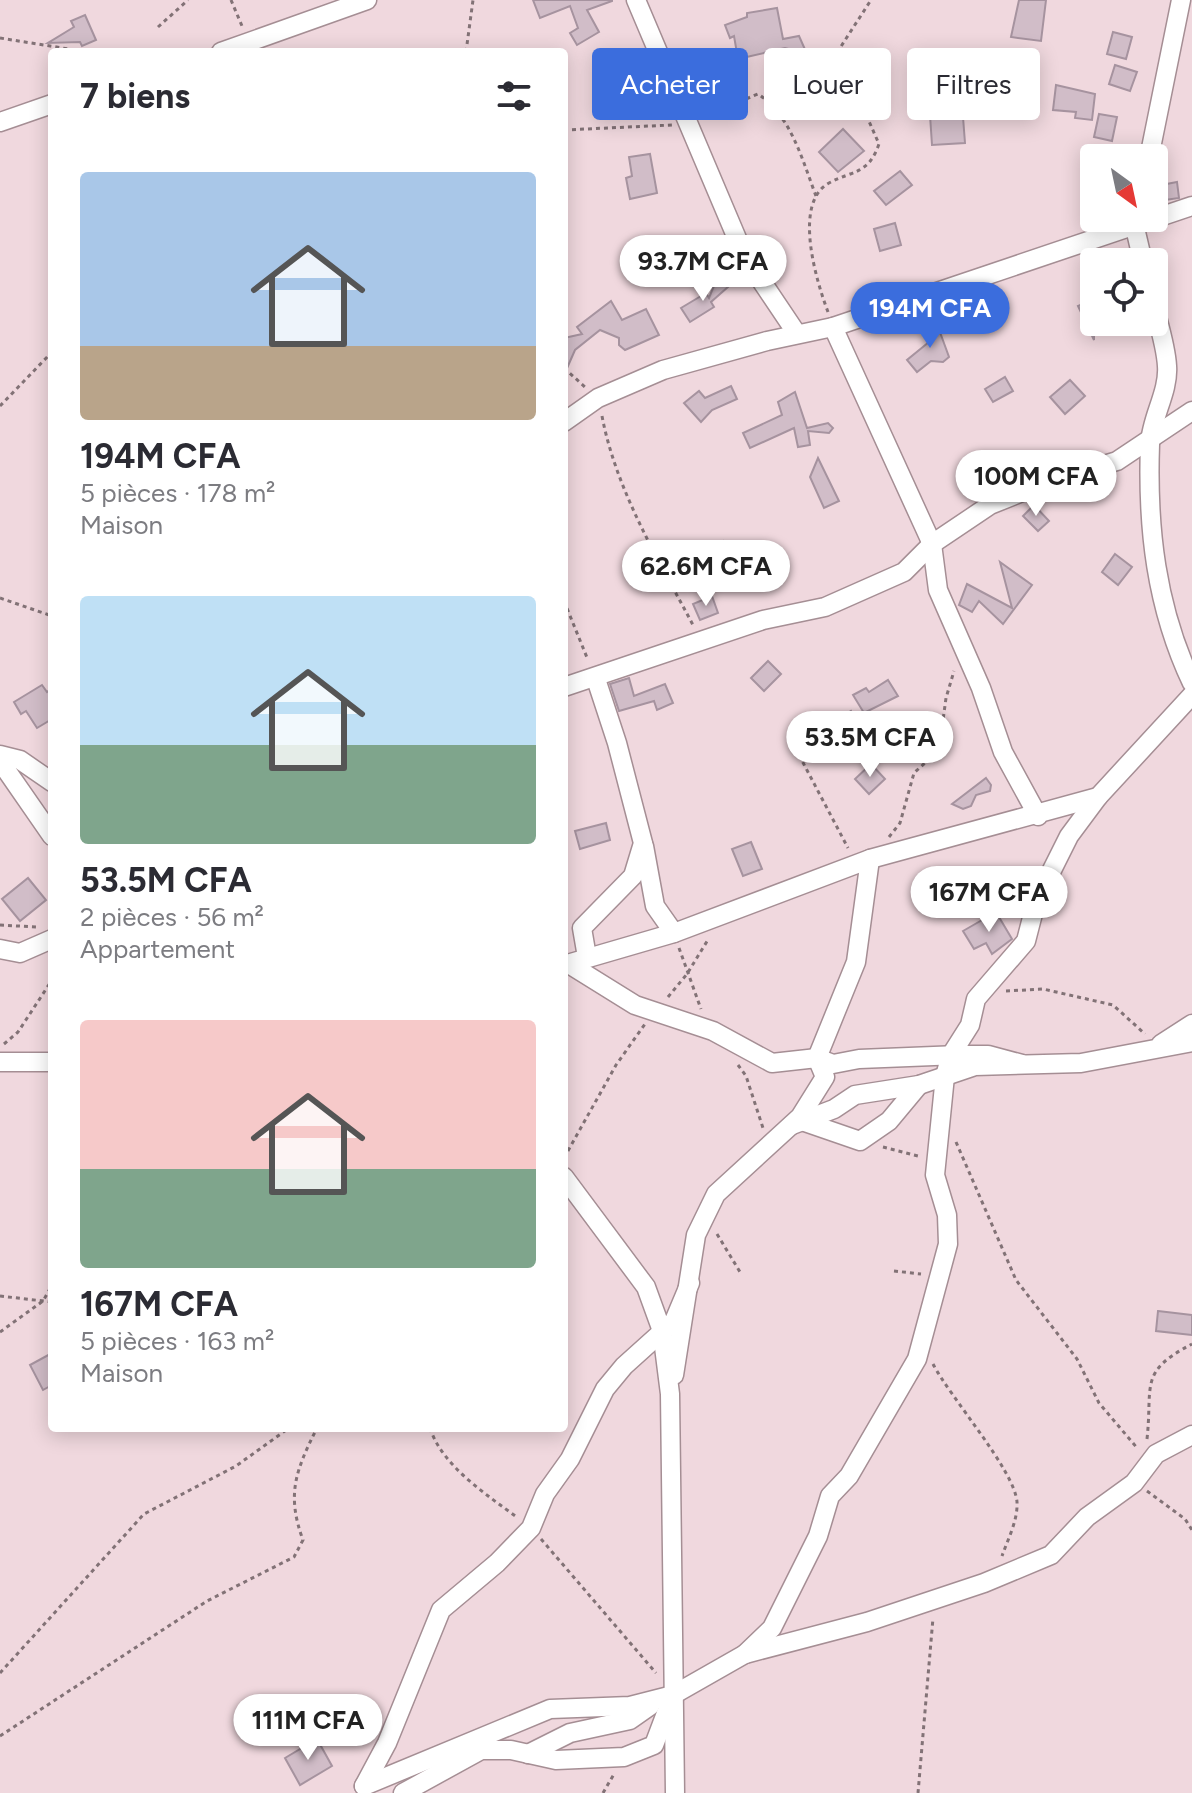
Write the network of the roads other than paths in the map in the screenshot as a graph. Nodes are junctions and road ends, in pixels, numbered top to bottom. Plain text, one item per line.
1 (367, 0) edge
2 (636, 0) edge
3 (1181, 0) edge
4 (232, 48) edge
5 (48, 105) edge
6 (0, 122) edge
7 (1152, 144) edge
8 (1192, 206) edge
9 (1168, 213) edge
10 (1110, 232) edge
11 (833, 327) junction
12 (797, 334) junction
13 (1161, 336) edge
14 (1192, 411) edge
15 (568, 419) edge
16 (1150, 441) junction
17 (932, 544) junction
18 (596, 679) junction
19 (1192, 683) edge
20 (568, 686) edge
21 (1192, 695) edge
22 (0, 755) edge
23 (0, 761) edge
24 (48, 779) edge
25 (1098, 797) junction
26 (1038, 816) junction
27 (48, 830) edge
28 (643, 843) junction
29 (863, 862) junction
30 (46, 933) edge
31 (674, 933) junction
32 (0, 949) edge
33 (587, 957) junction
34 (568, 963) edge
35 (568, 965) edge
36 (1192, 1024) edge
37 (1192, 1042) edge
38 (1159, 1046) junction
39 (951, 1055) junction
40 (817, 1058) junction
41 (0, 1062) edge
42 (48, 1062) edge
43 (1022, 1064) junction
44 (945, 1076) junction
45 (919, 1085) junction
46 (795, 1124) junction
47 (568, 1182) edge
48 (690, 1283) junction
49 (662, 1331) junction
50 (670, 1394) junction
51 (1192, 1435) edge
52 (745, 1654) junction
53 (669, 1696) junction
54 (528, 1754) junction
55 (403, 1793) edge
56 (675, 1793) edge

1 - 4 street
2 - 12 street
3 - 7 street
5 - 6 street
8 - 9 street
10 - 11 street
11 - 12 street
11 - 17 street
12 - 15 street
13 - 16 street
14 - 16 street
16 - 17 street
16 - 19 street
17 - 18 street
17 - 26 street
18 - 20 street
18 - 28 street
21 - 25 street
22 - 24 street
23 - 27 street
25 - 26 street
25 - 39 street
26 - 29 street
28 - 31 street
28 - 33 street
29 - 31 street
29 - 40 street
30 - 32 street
31 - 33 street
33 - 34 street
35 - 40 street
36 - 38 street
37 - 38 street
38 - 43 street
39 - 40 street
39 - 43 street
39 - 44 street
40 - 46 street
41 - 42 street
43 - 44 street
44 - 45 street
44 - 52 street
45 - 46 street
45 - 46 street
46 - 48 street
47 - 49 street
48 - 49 street
48 - 50 street
49 - 50 street
49 - 53 street
50 - 53 street
51 - 52 street
52 - 53 street
53 - 54 street
53 - 54 street
53 - 56 street
54 - 55 street

